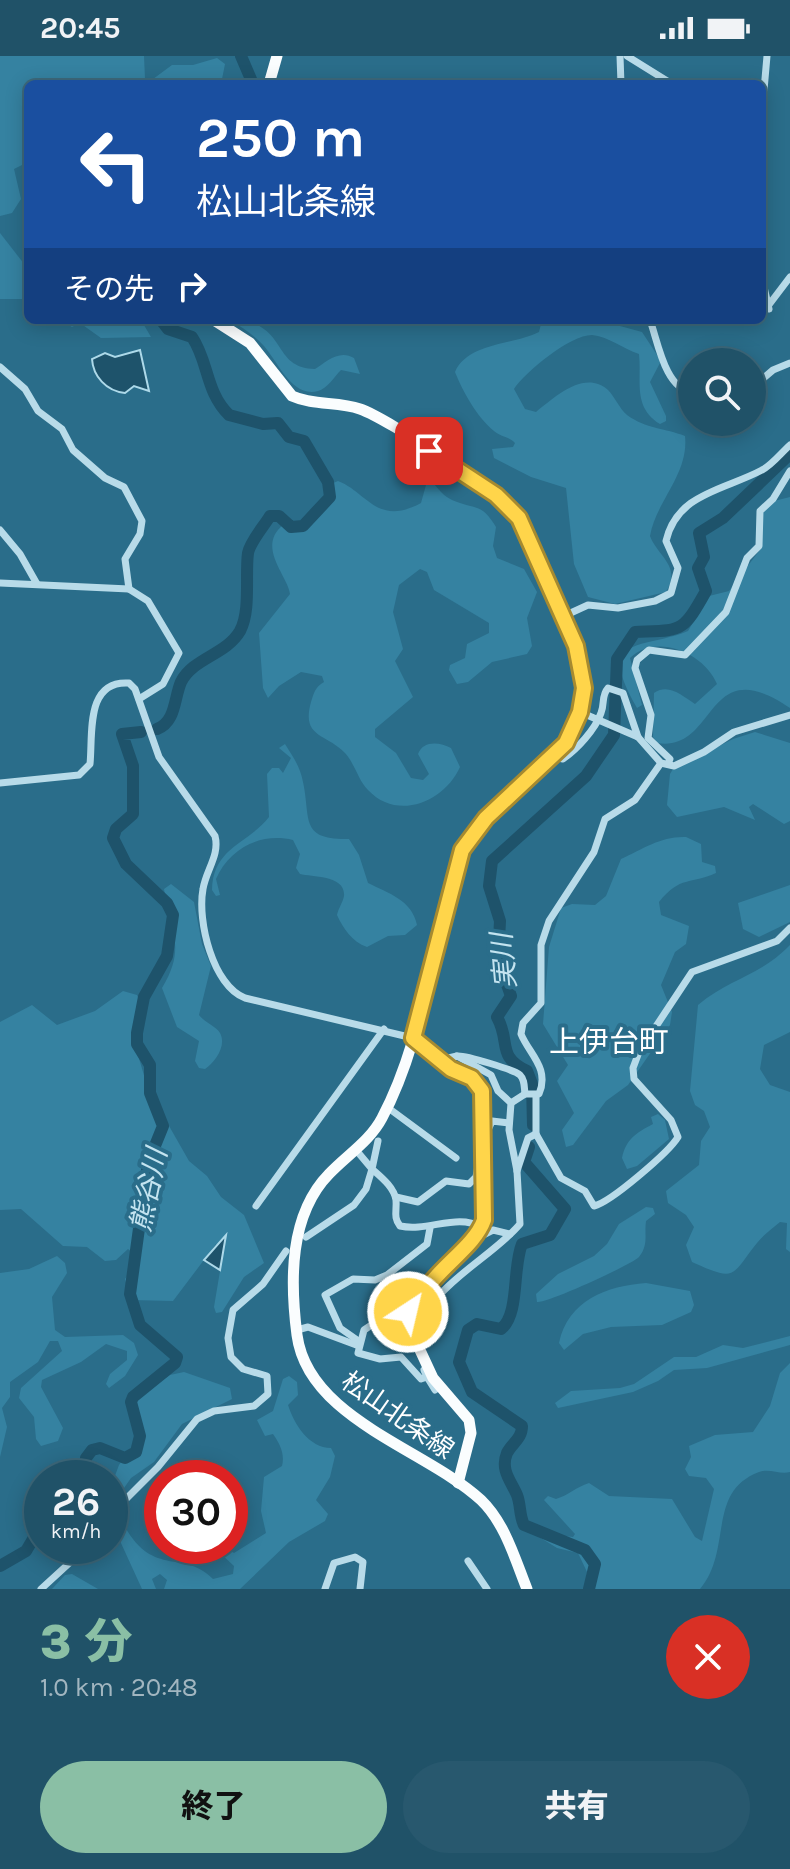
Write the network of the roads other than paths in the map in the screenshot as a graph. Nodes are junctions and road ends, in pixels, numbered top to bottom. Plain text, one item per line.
1 (277, 56) edge
2 (620, 56) edge
3 (627, 56) edge
4 (767, 56) edge
5 (270, 80) edge
6 (621, 80) edge
7 (666, 80) edge
8 (765, 80) edge
9 (790, 277) edge
10 (766, 312) edge
11 (220, 324) edge
12 (651, 324) edge
13 (790, 363) edge
14 (0, 367) edge
15 (766, 376) edge
16 (678, 385) edge
17 (790, 445) edge
18 (790, 471) edge
19 (0, 530) edge
20 (0, 583) edge
21 (37, 584) junction
22 (129, 589) junction
23 (564, 616) junction
24 (139, 699) junction
25 (586, 715) junction
26 (790, 715) edge
27 (636, 736) junction
28 (554, 757) junction
29 (664, 764) junction
30 (0, 783) edge
31 (790, 928) edge
32 (384, 1029) junction
33 (413, 1038) junction
34 (457, 1056) junction
35 (440, 1060) junction
36 (530, 1094) junction
37 (511, 1103) junction
38 (387, 1107) junction
39 (509, 1123) junction
40 (484, 1129) junction
41 (534, 1134) junction
42 (378, 1141) dead end
43 (484, 1143) junction
44 (356, 1150) junction
45 (456, 1158) dead end
46 (372, 1169) junction
47 (517, 1171) junction
48 (396, 1197) junction
49 (256, 1206) dead end
50 (481, 1227) junction
51 (430, 1228) junction
52 (510, 1234) junction
53 (306, 1237) dead end
54 (473, 1238) junction
55 (286, 1251) dead end
56 (416, 1290) dead end
57 (411, 1312) junction
58 (297, 1330) junction
59 (360, 1344) junction
60 (417, 1344) junction
61 (425, 1363) junction
62 (427, 1377) junction
63 (435, 1390) dead end
64 (458, 1483) junction
65 (128, 1497) edge
66 (468, 1561) dead end
67 (68, 1564) edge
68 (41, 1589) edge
69 (325, 1589) edge
70 (360, 1589) edge
71 (487, 1589) edge
72 (527, 1589) edge

1 - 5 main road
2 - 6 street
3 - 7 street
4 - 8 street
9 - 10 street
11 - 23 main road, 松山北条線
12 - 16 street
13 - 15 street
14 - 22 street
17 - 23 street
18 - 29 street
19 - 21 street
20 - 21 street
21 - 22 street
22 - 24 street
23 - 25 main road, 松山北条線
24 - 30 street
24 - 32 street
25 - 27 street
25 - 28 main road, 松山北条線
26 - 29 street
27 - 28 street
27 - 29 street
28 - 33 main road, 松山北条線
29 - 36 street
31 - 41 street
32 - 33 street
32 - 49 street
33 - 35 main road
33 - 38 main road, 松山北条線
34 - 35 street
34 - 36 street
34 - 37 street
35 - 40 main road
36 - 37 street
36 - 41 street
37 - 39 street
38 - 44 main road, 松山北条線
38 - 45 street
39 - 40 street
39 - 47 street
40 - 43 main road
41 - 47 street
42 - 46 street
43 - 48 street
43 - 50 main road
44 - 46 street
44 - 58 main road, 松山北条線
46 - 48 street
46 - 53 street
47 - 52 street
48 - 51 street
50 - 51 street
50 - 54 main road
51 - 59 street
52 - 54 street
52 - 60 street
54 - 57 main road
55 - 65 street
56 - 57 street
57 - 59 street
57 - 60 main road, 松山北条線
58 - 59 street
58 - 64 main road, 松山北条線
59 - 62 street
60 - 61 main road, 松山北条線
61 - 62 street
61 - 64 main road, 松山北条線
62 - 63 street
64 - 72 main road, 松山北条線
66 - 71 street
67 - 68 street
69 - 70 street

